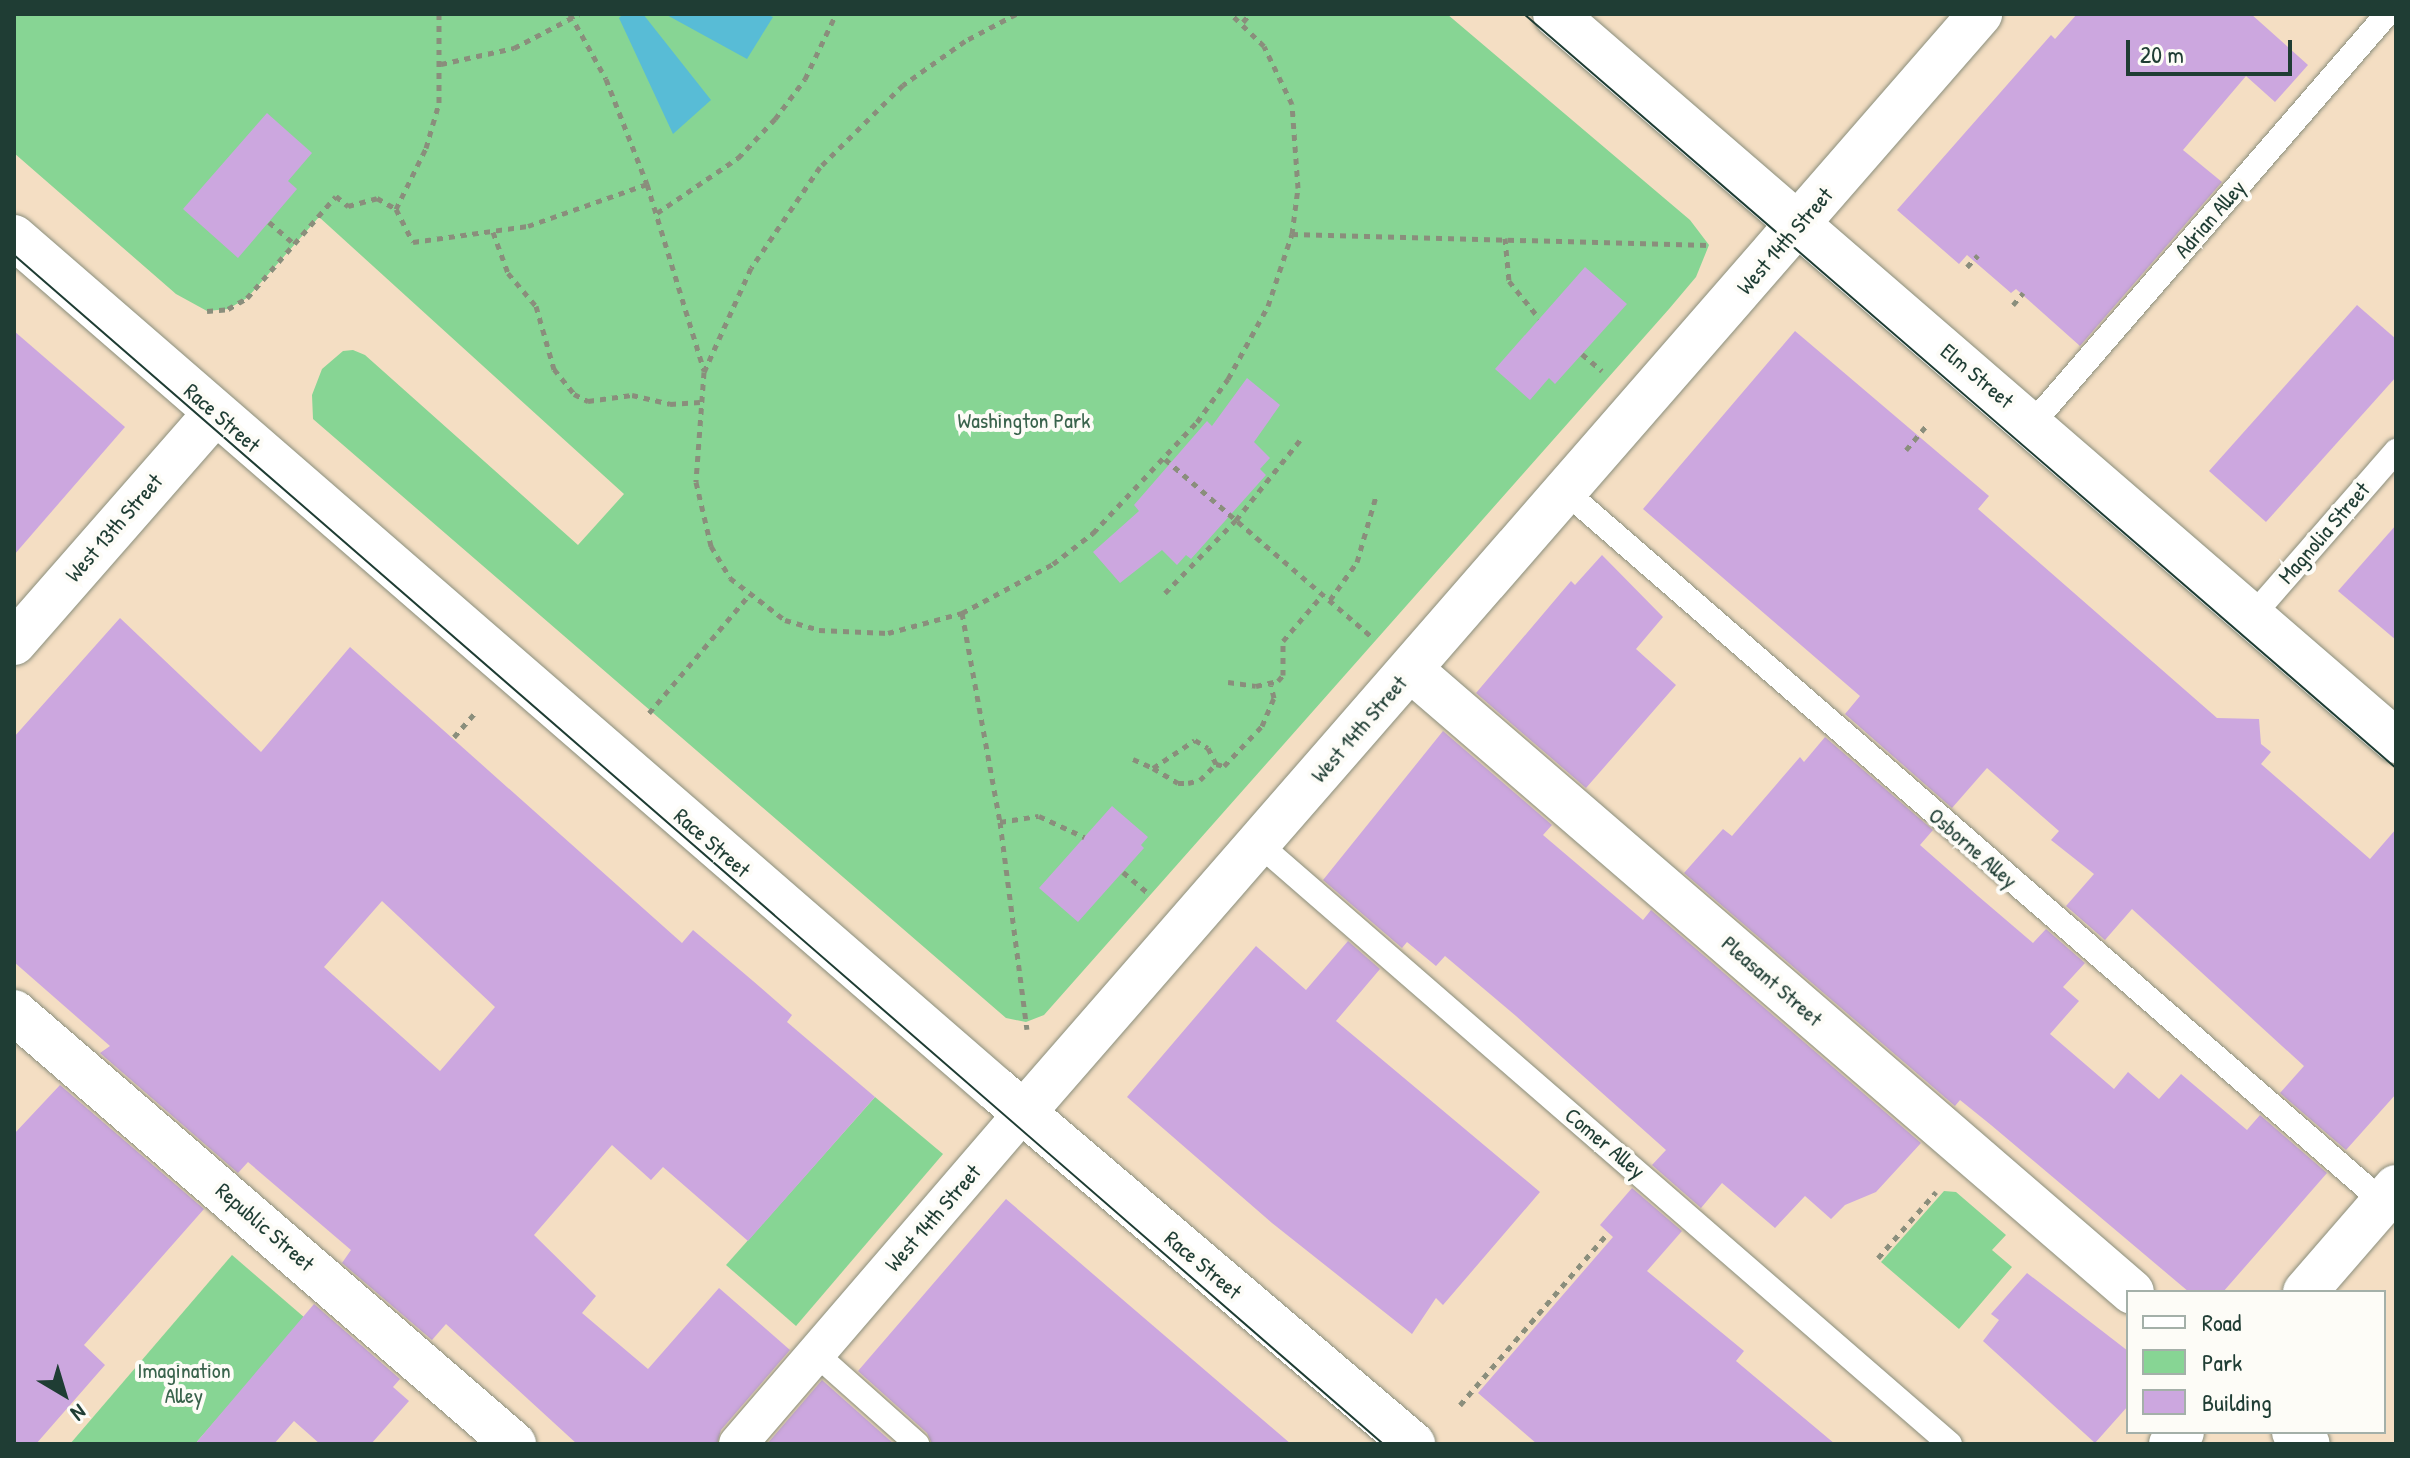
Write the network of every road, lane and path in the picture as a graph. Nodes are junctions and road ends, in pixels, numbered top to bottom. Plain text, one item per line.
1 (439, 14) edge
2 (579, 14) edge
3 (836, 14) edge
4 (1016, 14) edge
5 (1231, 14) edge
6 (1250, 14) edge
7 (1555, 14) edge
8 (1980, 14) edge
9 (2387, 14) edge
10 (571, 16) edge
11 (1243, 22) junction
12 (441, 64) junction
13 (647, 184) junction
14 (396, 209) junction
15 (657, 213) junction
16 (269, 222) dead end
17 (1800, 224) junction
18 (493, 232) junction
19 (1292, 234) junction
20 (14, 237) edge
21 (1505, 238) junction
22 (294, 244) junction
23 (1709, 245) dead end
24 (1978, 255) dead end
25 (1967, 267) dead end
26 (2023, 293) dead end
27 (2013, 305) dead end
28 (207, 311) dead end
29 (1539, 318) dead end
30 (1582, 354) dead end
31 (704, 372) junction
32 (1608, 378) dead end
33 (700, 402) junction
34 (215, 413) junction
35 (1929, 423) dead end
36 (2032, 424) junction
37 (1301, 439) dead end
38 (1906, 450) dead end
39 (2396, 451) edge
40 (1165, 459) junction
41 (1566, 492) junction
42 (1376, 496) dead end
43 (1236, 520) junction
44 (1165, 593) dead end
45 (1323, 594) junction
46 (749, 595) junction
47 (1330, 600) junction
48 (962, 613) junction
49 (2253, 615) junction
50 (14, 643) edge
51 (1397, 658) junction
52 (1228, 682) dead end
53 (1271, 685) junction
54 (476, 712) dead end
55 (649, 713) dead end
56 (454, 737) dead end
57 (2396, 741) edge
58 (1133, 759) dead end
59 (1216, 764) junction
60 (1153, 768) junction
61 (1000, 822) junction
62 (1084, 837) dead end
63 (1259, 844) junction
64 (1123, 872) dead end
65 (1149, 894) dead end
66 (14, 1012) edge
67 (1028, 1042) dead end
68 (1024, 1112) junction
69 (1940, 1188) dead end
70 (2390, 1194) edge
71 (1608, 1233) dead end
72 (1878, 1258) dead end
73 (2130, 1290) edge
74 (2307, 1290) edge
75 (815, 1353) junction
76 (1460, 1405) dead end
77 (514, 1444) edge
78 (738, 1444) edge
79 (917, 1444) edge
80 (1413, 1444) edge
81 (1950, 1444) edge

1 - 12 path
2 - 10 path
3 - 15 path
4 - 31 path
5 - 11 path
6 - 11 path
7 - 17 street, Elm Street
8 - 17 street, West 14th Street
9 - 36 lane, Adrian Alley
10 - 12 path
10 - 13 path
11 - 19 path
12 - 14 path
13 - 15 path
13 - 18 path
14 - 18 path
14 - 22 path
15 - 31 path
16 - 22 path
17 - 36 street, Elm Street
17 - 41 street, West 14th Street
18 - 33 path
19 - 21 path
19 - 40 path
20 - 34 street, Race Street
21 - 23 path
21 - 29 path
22 - 28 path
24 - 25 path
26 - 27 path
30 - 32 path
31 - 33 path
33 - 46 path
34 - 50 street, West 13th Street
34 - 68 street, Race Street
35 - 38 path
36 - 49 street, Elm Street
37 - 43 path
39 - 49 lane, Magnolia Street
40 - 43 path
40 - 48 path
41 - 51 street, West 14th Street
41 - 70 lane, Osborne Alley
42 - 47 path
43 - 44 path
43 - 45 path
45 - 47 path
45 - 53 path
46 - 48 path
46 - 55 path
47 - 51 path
48 - 61 path
49 - 57 street, Elm Street
51 - 63 street, West 14th Street
51 - 73 street, Pleasant Street
52 - 53 path
53 - 59 path
54 - 56 path
58 - 60 path
59 - 60 path
59 - 60 path
61 - 62 path
61 - 67 path
63 - 68 street, West 14th Street
63 - 81 lane, Comer Alley
64 - 65 path
66 - 77 street, Republic Street
68 - 75 street, West 14th Street
68 - 80 street, Race Street
69 - 72 path
70 - 74 street
71 - 76 path
75 - 78 street, West 14th Street
75 - 79 lane

